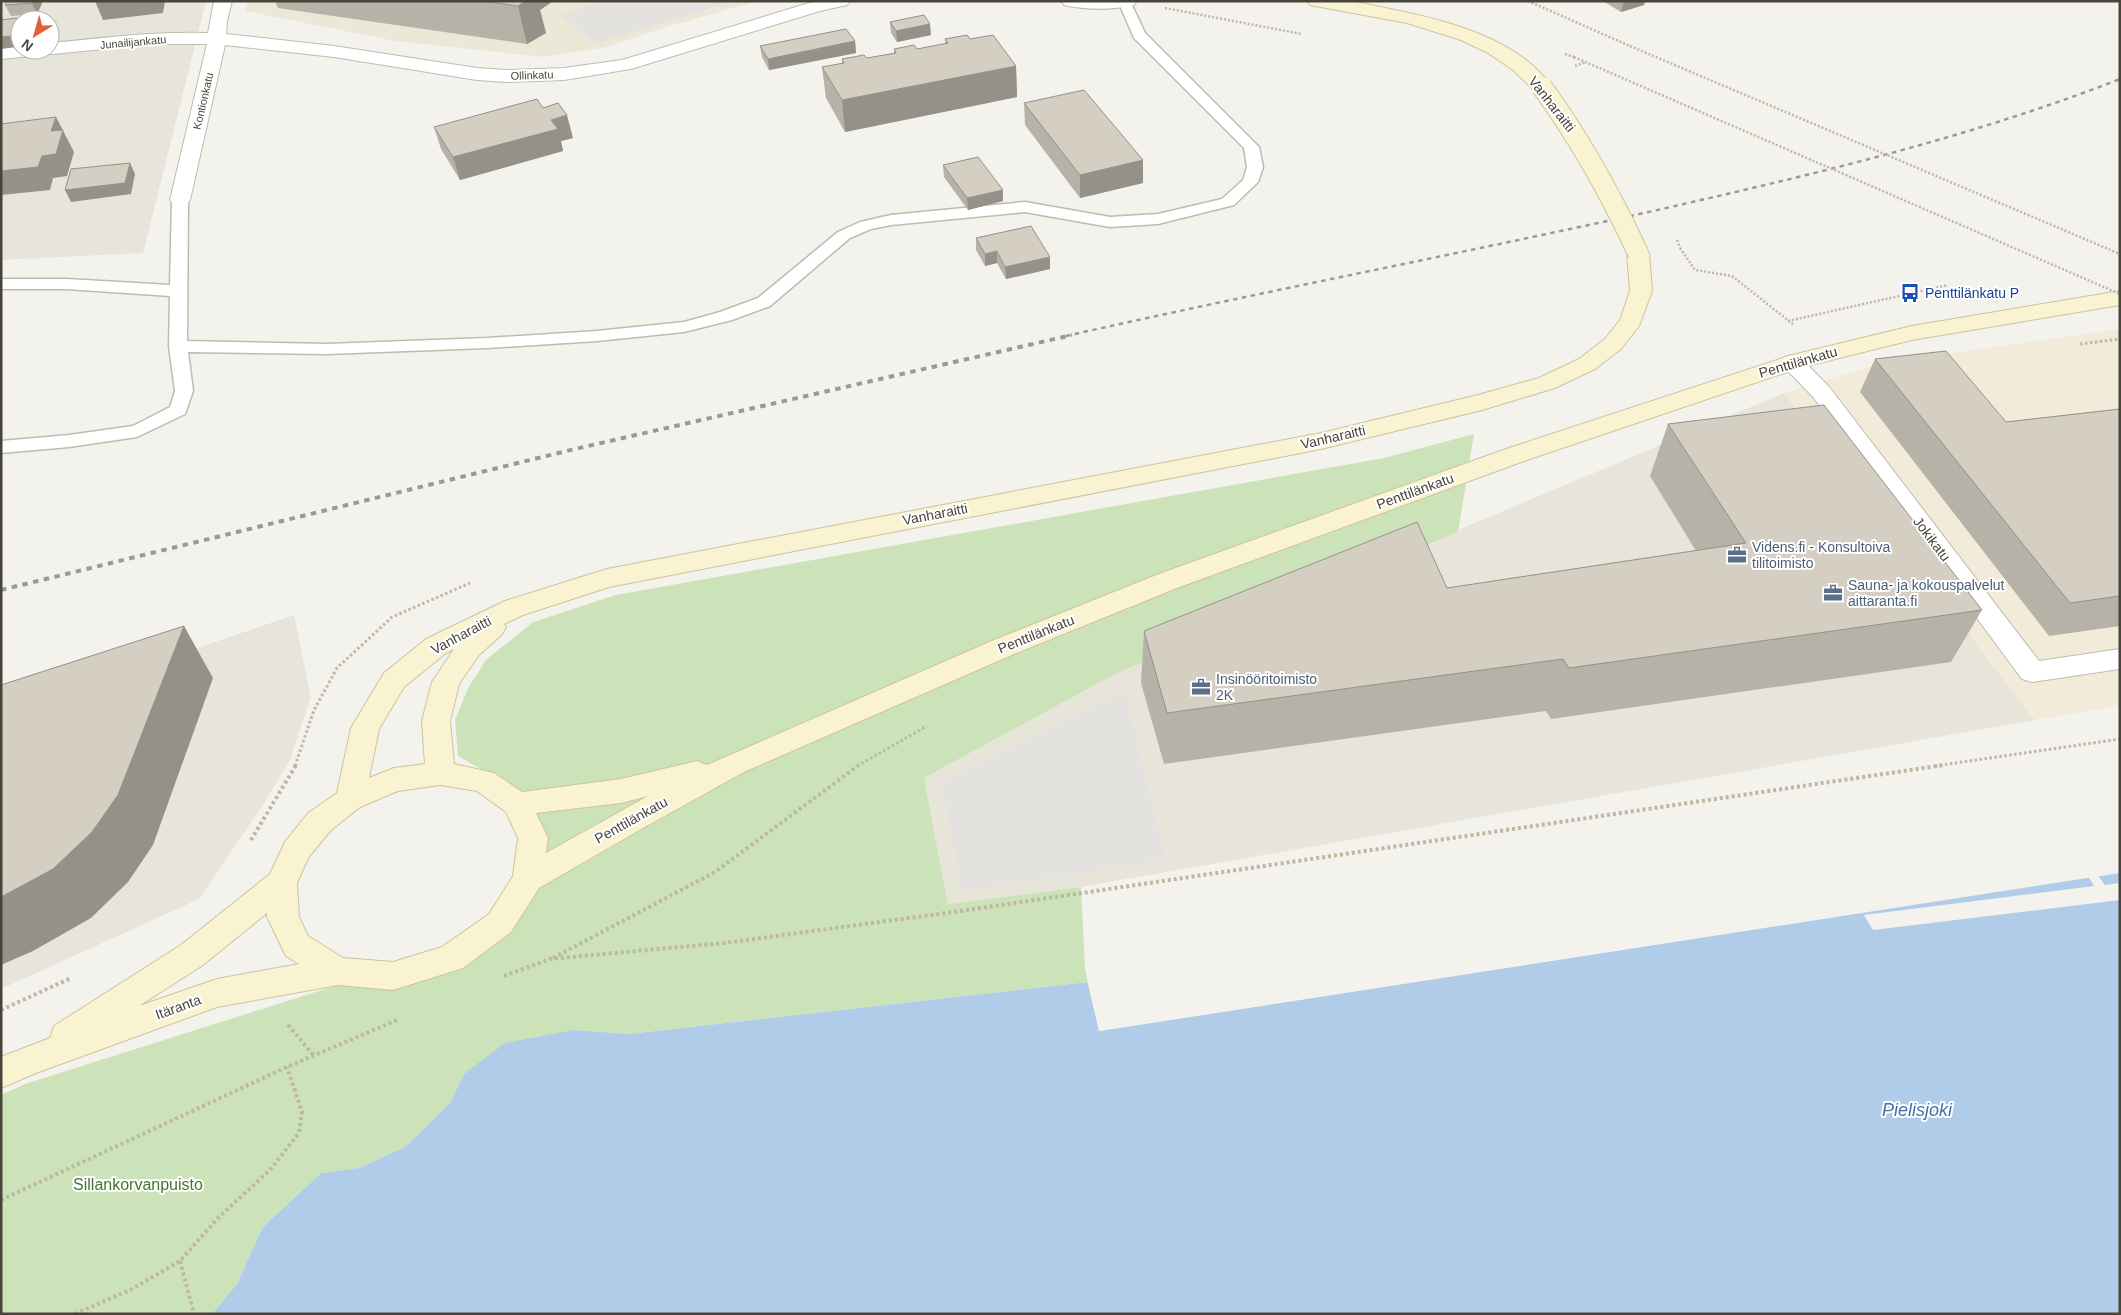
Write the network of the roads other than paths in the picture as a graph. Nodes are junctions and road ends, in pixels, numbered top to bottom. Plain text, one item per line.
1 (223, 1) edge
2 (841, 1) edge
3 (1070, 1) edge
4 (1128, 1) edge
5 (1316, 1) edge
6 (1124, 2) edge
7 (217, 40) junction
8 (60, 48) edge
9 (180, 200) joint
10 (1, 284) edge
11 (178, 291) junction
12 (2120, 298) edge
13 (178, 346) junction
14 (1792, 362) junction
15 (1, 447) edge
16 (514, 608) junction
17 (2120, 659) edge
18 (734, 764) junction
19 (440, 773) junction
20 (350, 799) junction
21 (517, 804) junction
22 (528, 879) junction
23 (282, 883) junction
24 (338, 971) junction
25 (13, 1068) edge

1 - 7 street, Kontionkatu
2 - 7 street, Ollinkatu
3 - 6 street
4 - 6 street
5 - 16 street, Vanharaitti, bridge
6 - 13 lane
7 - 8 street, Junailijankatu
7 - 9 street, Kontionkatu
9 - 11 lane
10 - 11 lane
11 - 13 lane
12 - 14 street, Penttilänkatu
13 - 15 lane
14 - 17 street, Jokikatu
14 - 18 street, Penttilänkatu
16 - 19 street, Vanharaitti
16 - 20 street, Vanharaitti
18 - 21 street, Penttilänkatu
18 - 22 street, Penttilänkatu
19 - 20 street
19 - 21 street
20 - 23 street
21 - 22 street
22 - 24 street
23 - 24 street
23 - 25 street, Itäranta
24 - 25 street, Itäranta

